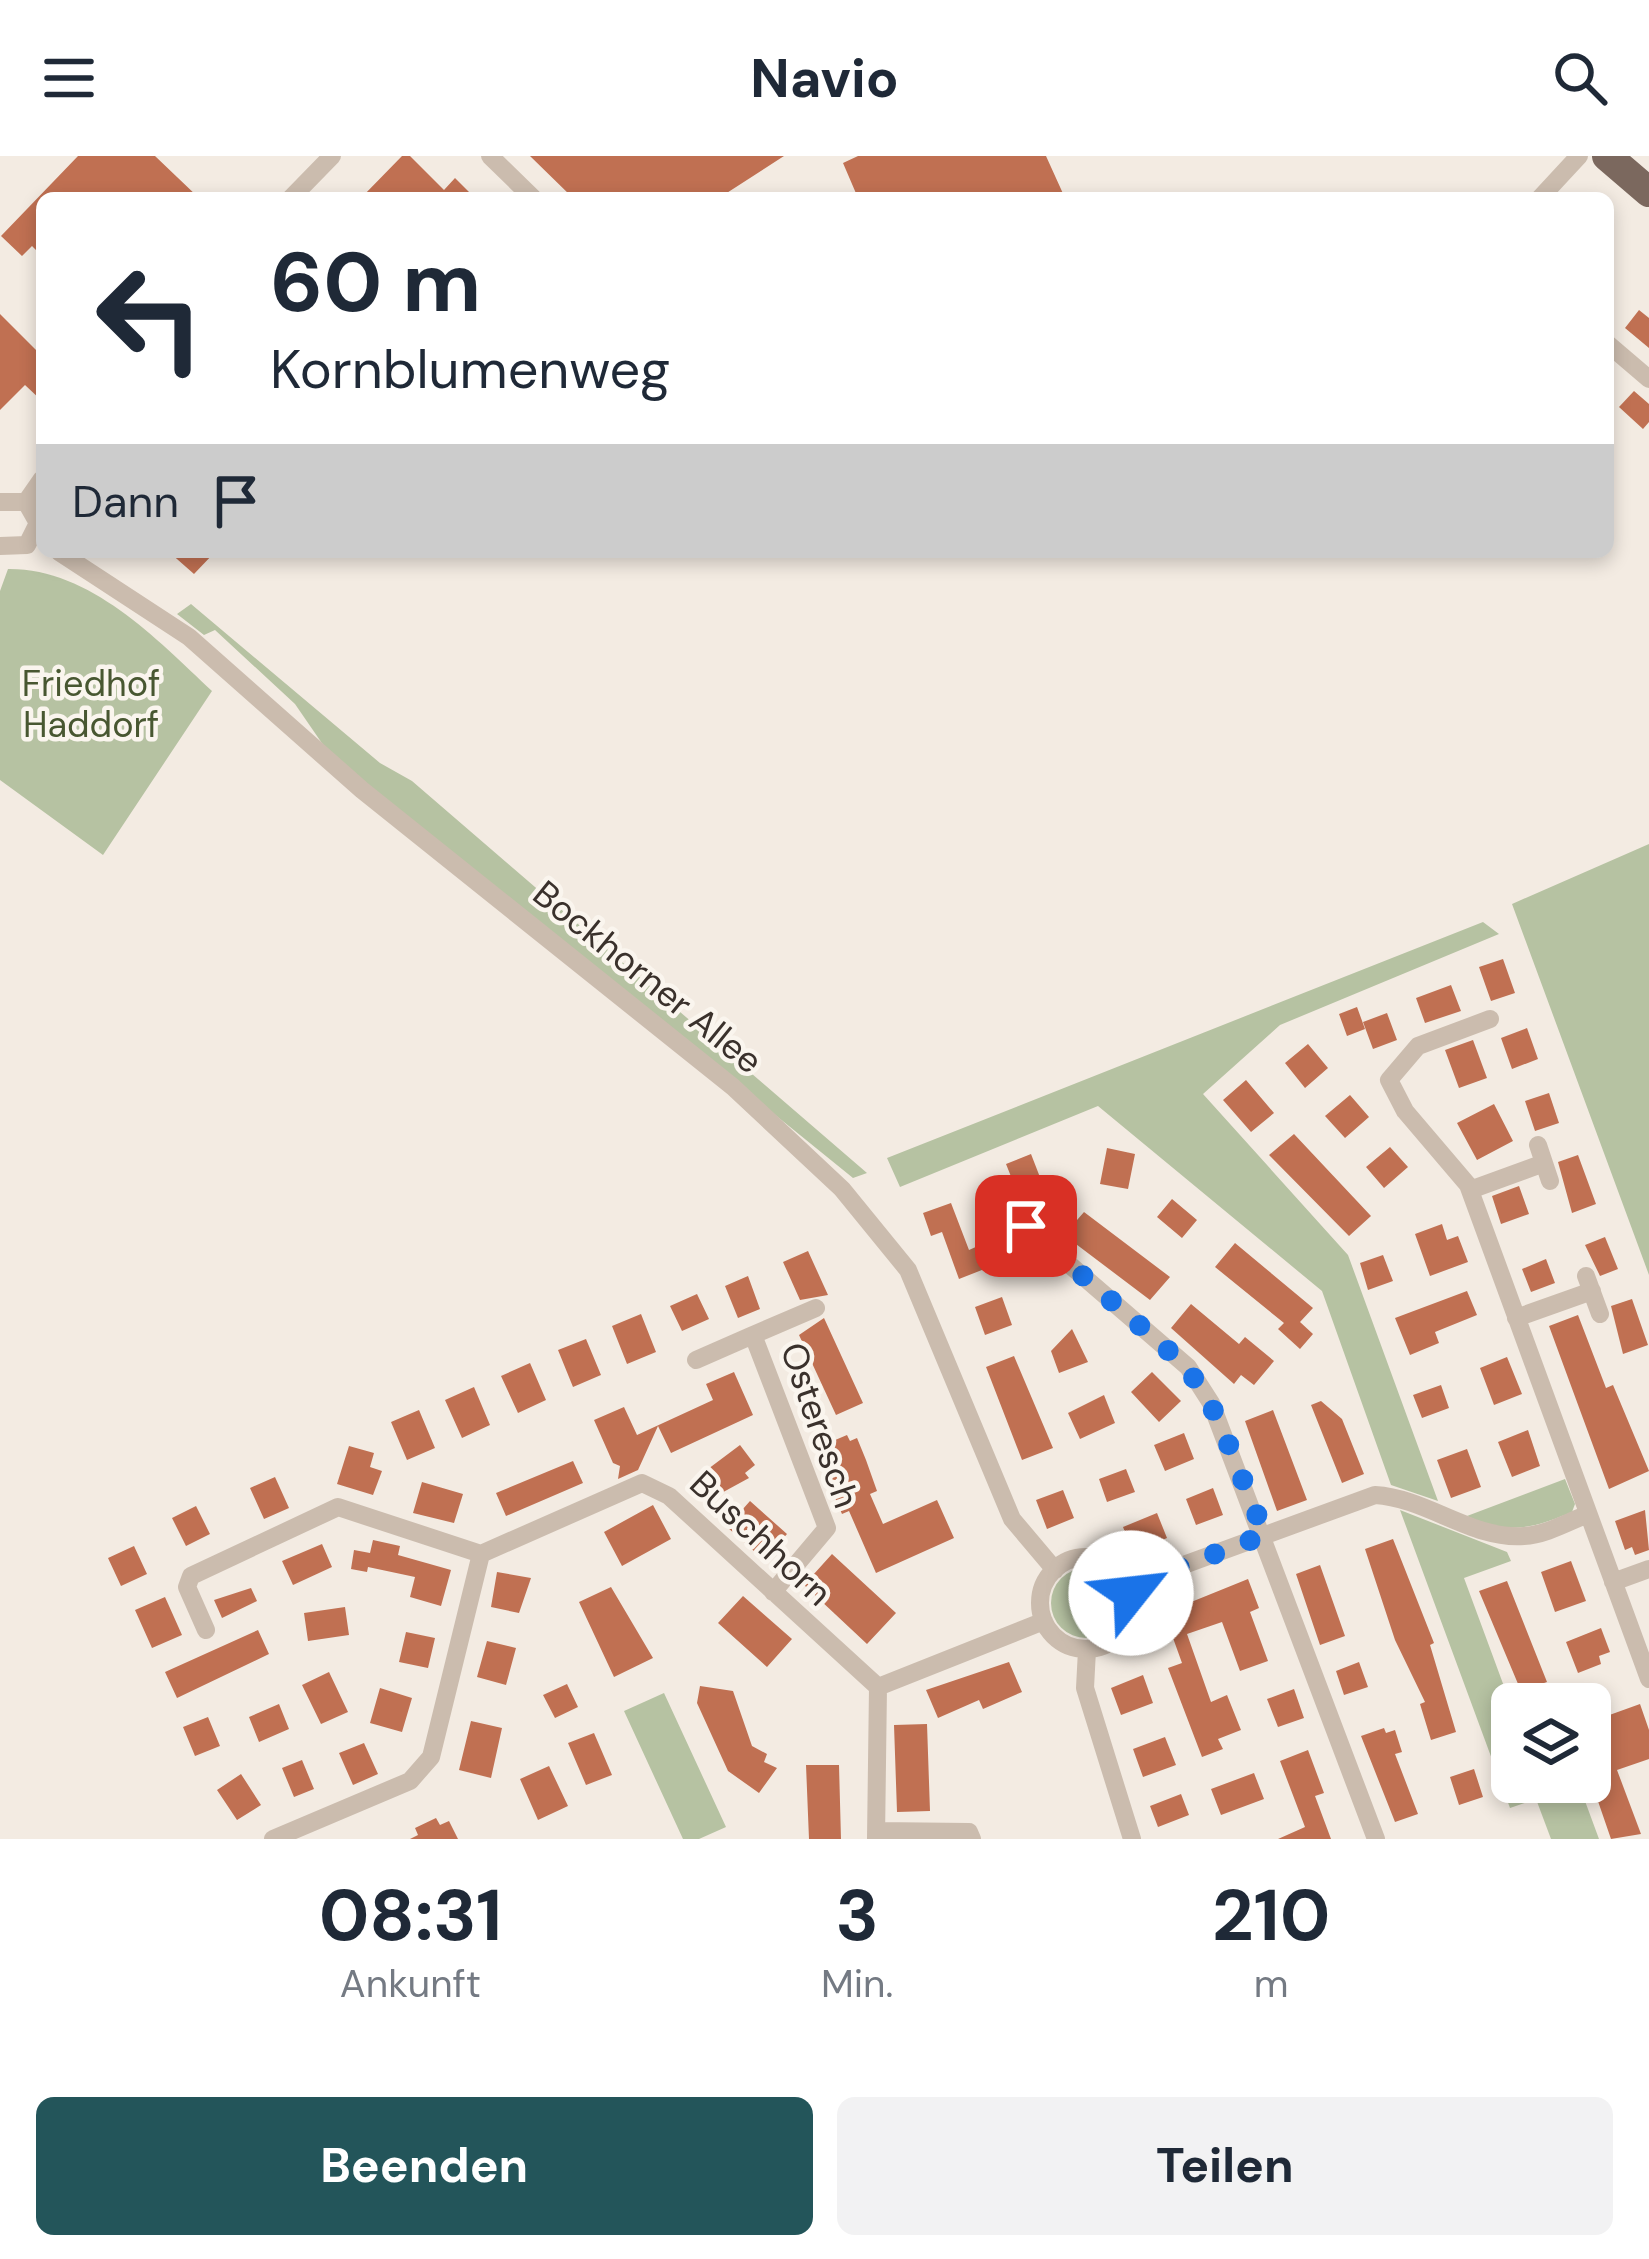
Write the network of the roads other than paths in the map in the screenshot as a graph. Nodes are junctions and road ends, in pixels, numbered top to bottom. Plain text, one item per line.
1 (332, 156) edge
2 (490, 156) edge
3 (1579, 156) edge
4 (1606, 156) edge
5 (1647, 190) edge
6 (297, 192) edge
7 (527, 192) edge
8 (1546, 192) edge
9 (1614, 349) edge
10 (1649, 379) edge
11 (36, 488) edge
12 (0, 502) edge
13 (26, 502) junction
14 (36, 515) edge
15 (36, 541) edge
16 (0, 546) edge
17 (68, 558) edge
18 (1490, 1018) dead end
19 (1544, 1163) dead end
20 (1470, 1190) junction
21 (1026, 1226) dead end
22 (816, 1308) dead end
23 (1600, 1314) dead end
24 (1516, 1318) junction
25 (753, 1335) junction
26 (696, 1360) dead end
27 (1588, 1514) junction
28 (1265, 1535) junction
29 (481, 1554) junction
30 (1649, 1569) edge
31 (1055, 1570) junction
32 (1613, 1582) junction
33 (1129, 1586) junction
34 (773, 1592) junction
35 (1044, 1621) junction
36 (206, 1630) dead end
37 (1087, 1650) junction
38 (1649, 1679) edge
39 (878, 1687) junction
40 (876, 1835) edge
41 (273, 1839) edge
42 (972, 1839) edge
43 (1132, 1839) edge
44 (1376, 1839) edge

1 - 6 street
2 - 7 street
3 - 8 street
4 - 5 main road
9 - 10 street
11 - 13 street
12 - 13 street
13 - 14 street
15 - 16 street
17 - 31 street, Bockhorner Allee
18 - 20 street
19 - 20 street
20 - 24 street
21 - 28 street
22 - 25 street, Osteresch
23 - 24 street
24 - 27 street
25 - 26 street, Osteresch
25 - 34 street, Osteresch
27 - 28 street
27 - 32 street
28 - 33 street
28 - 44 street
29 - 34 street, Buschhorn
29 - 36 street
29 - 41 street
30 - 32 street
31 - 33 street
31 - 35 street
32 - 38 street
33 - 37 street
34 - 39 street, Buschhorn
35 - 37 street
35 - 39 street
37 - 43 street
39 - 40 street
40 - 42 street

